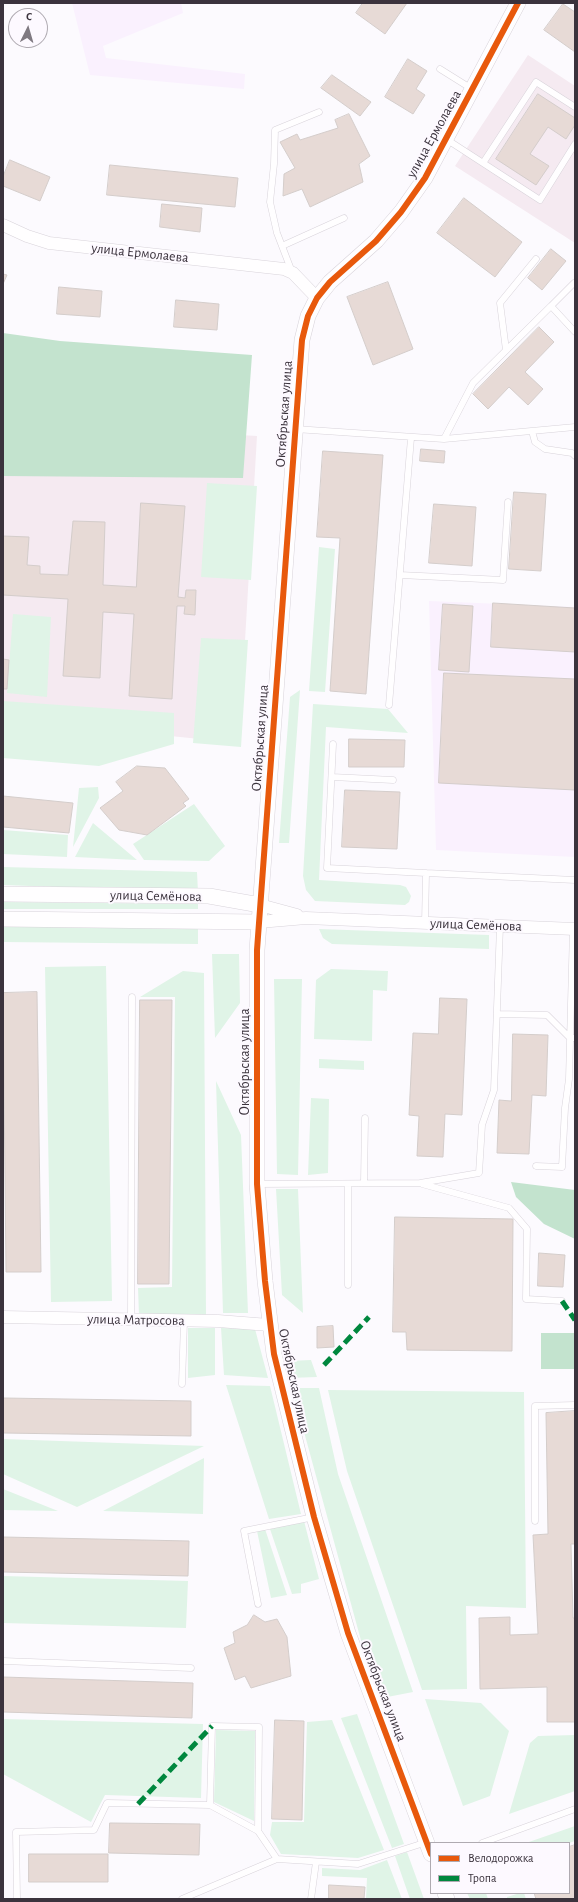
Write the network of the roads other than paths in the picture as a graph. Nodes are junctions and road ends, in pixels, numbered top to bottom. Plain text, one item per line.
1 (518, 3) edge
2 (440, 69) dead end
3 (472, 89) junction
4 (575, 107) edge
5 (318, 112) dead end
6 (446, 139) junction
7 (575, 144) edge
8 (484, 162) junction
9 (344, 218) dead end
10 (3, 225) edge
11 (282, 246) junction
12 (536, 260) dead end
13 (351, 262) joint
14 (293, 273) junction
15 (574, 283) dead end
16 (317, 298) junction
17 (551, 306) junction
18 (575, 332) edge
19 (506, 350) junction
20 (575, 427) edge
21 (294, 429) junction
22 (532, 431) junction
23 (411, 438) junction
24 (444, 439) junction
25 (575, 456) edge
26 (508, 502) dead end
27 (400, 575) junction
28 (389, 705) dead end
29 (333, 744) dead end
30 (332, 777) junction
31 (393, 780) dead end
32 (426, 873) junction
33 (575, 880) edge
34 (3, 894) edge
35 (260, 905) junction
36 (306, 918) junction
37 (3, 919) edge
38 (259, 922) junction
39 (425, 924) junction
40 (500, 926) junction
41 (574, 929) edge
42 (132, 997) dead end
43 (497, 1014) junction
44 (572, 1038) edge
45 (569, 1079) junction
46 (575, 1083) edge
47 (365, 1118) dead end
48 (536, 1166) dead end
49 (420, 1183) junction
50 (257, 1184) junction
51 (348, 1184) junction
52 (364, 1184) junction
53 (348, 1285) dead end
54 (562, 1301) dead end
55 (3, 1317) edge
56 (131, 1319) junction
57 (184, 1321) junction
58 (269, 1325) junction
59 (182, 1384) dead end
60 (575, 1405) edge
61 (314, 1517) junction
62 (535, 1521) dead end
63 (258, 1604) dead end
64 (3, 1661) edge
65 (191, 1668) dead end
66 (210, 1806) junction
67 (575, 1809) edge
68 (258, 1831) junction
69 (485, 1842) edge
70 (429, 1848) edge
71 (277, 1859) junction
72 (316, 1862) junction
73 (17, 1899) edge
74 (182, 1899) edge
75 (311, 1899) edge

1 - 3 street, улица Ермолаева
2 - 3 lane
3 - 6 street, улица Ермолаева
4 - 8 lane
5 - 11 lane
6 - 8 lane
6 - 13 street, улица Ермолаева
7 - 8 lane
9 - 11 lane
10 - 14 street, улица Ермолаева
11 - 14 lane
12 - 19 lane
13 - 16 street, Октябрьская улица
14 - 16 street, улица Ермолаева
15 - 17 lane
16 - 21 street, Октябрьская улица
17 - 18 lane
17 - 19 lane
19 - 24 lane
20 - 22 lane
21 - 23 lane
21 - 35 street, Октябрьская улица
22 - 24 lane
22 - 25 lane
23 - 24 lane
23 - 27 lane
26 - 27 lane
27 - 28 lane
29 - 30 lane
30 - 31 lane
30 - 32 lane
32 - 33 lane
32 - 39 lane
34 - 35 street, улица Семёнова
35 - 36 street, улица Семёнова
35 - 38 street, Октябрьская улица
36 - 38 street, улица Семёнова
36 - 39 street, улица Семёнова
37 - 38 street, улица Семёнова
38 - 50 street, Октябрьская улица
39 - 40 street, улица Семёнова
40 - 41 street, улица Семёнова
40 - 43 lane
41 - 44 lane
42 - 56 lane
43 - 44 lane
43 - 49 lane
44 - 45 lane
45 - 46 lane
45 - 48 lane
47 - 52 lane
49 - 52 lane
49 - 54 lane
50 - 51 lane
50 - 58 street, Октябрьская улица
51 - 52 lane
51 - 53 lane
55 - 56 street, улица Матросова
56 - 57 street, улица Матросова
57 - 58 street, улица Матросова
57 - 59 lane
58 - 61 street, Октябрьская улица
60 - 62 lane
61 - 63 lane
61 - 70 street, Октябрьская улица
64 - 65 lane
66 - 68 lane
66 - 68 lane
66 - 73 lane
67 - 69 lane
68 - 71 lane
70 - 72 lane
71 - 72 lane
71 - 74 lane
72 - 75 lane

